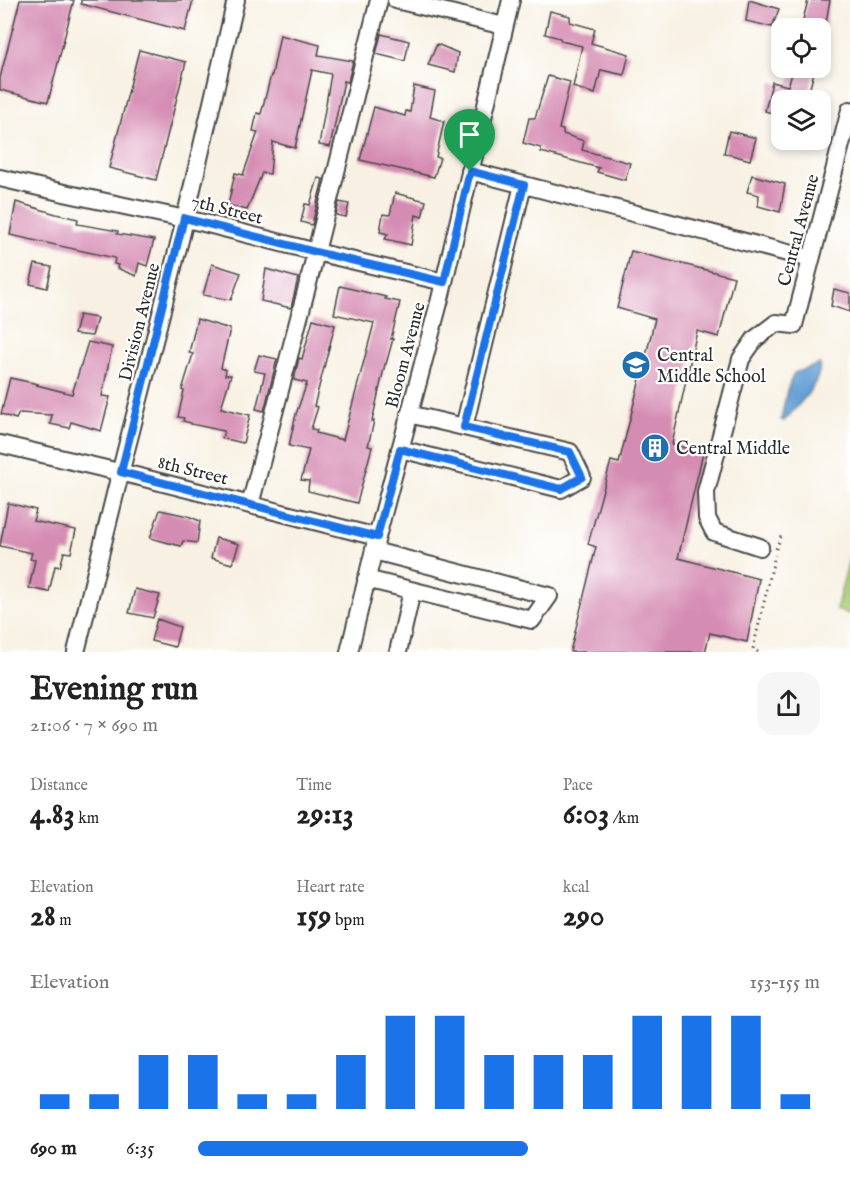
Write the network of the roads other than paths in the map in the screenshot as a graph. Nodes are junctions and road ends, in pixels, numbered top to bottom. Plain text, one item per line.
1 (236, 0) edge
2 (379, 0) edge
3 (396, 0) edge
4 (511, 0) edge
5 (504, 26) junction
6 (850, 110) edge
7 (470, 171) junction
8 (0, 178) edge
9 (524, 185) junction
10 (184, 218) junction
11 (316, 252) junction
12 (811, 259) junction
13 (444, 282) junction
14 (409, 414) junction
15 (464, 427) junction
16 (0, 444) edge
17 (400, 449) junction
18 (121, 472) junction
19 (250, 505) junction
20 (375, 544) junction
21 (760, 548) dead end
22 (366, 579) junction
23 (411, 591) junction
24 (76, 652) edge
25 (349, 652) edge
26 (398, 652) edge

1 - 10 street, Division Avenue
2 - 11 street
3 - 5 street
4 - 5 street, Bloom Avenue
5 - 7 street, Bloom Avenue
6 - 12 street, Central Avenue
7 - 9 street
7 - 13 street, Bloom Avenue
8 - 10 street, 7th Street
9 - 12 street
9 - 15 street
10 - 11 street, 7th Street
10 - 18 street, Division Avenue
11 - 13 street, 7th Street
11 - 19 street
12 - 21 street, Central Avenue
13 - 14 street, Bloom Avenue
14 - 15 street
14 - 17 street, Bloom Avenue
15 - 17 street
16 - 18 street, 8th Street
17 - 20 street, Bloom Avenue
18 - 19 street, 8th Street
18 - 24 street, Division Avenue
19 - 20 street, 8th Street
20 - 22 street, Bloom Avenue
20 - 23 street, 8th Street
22 - 23 street
22 - 25 street, Bloom Avenue
23 - 26 street

